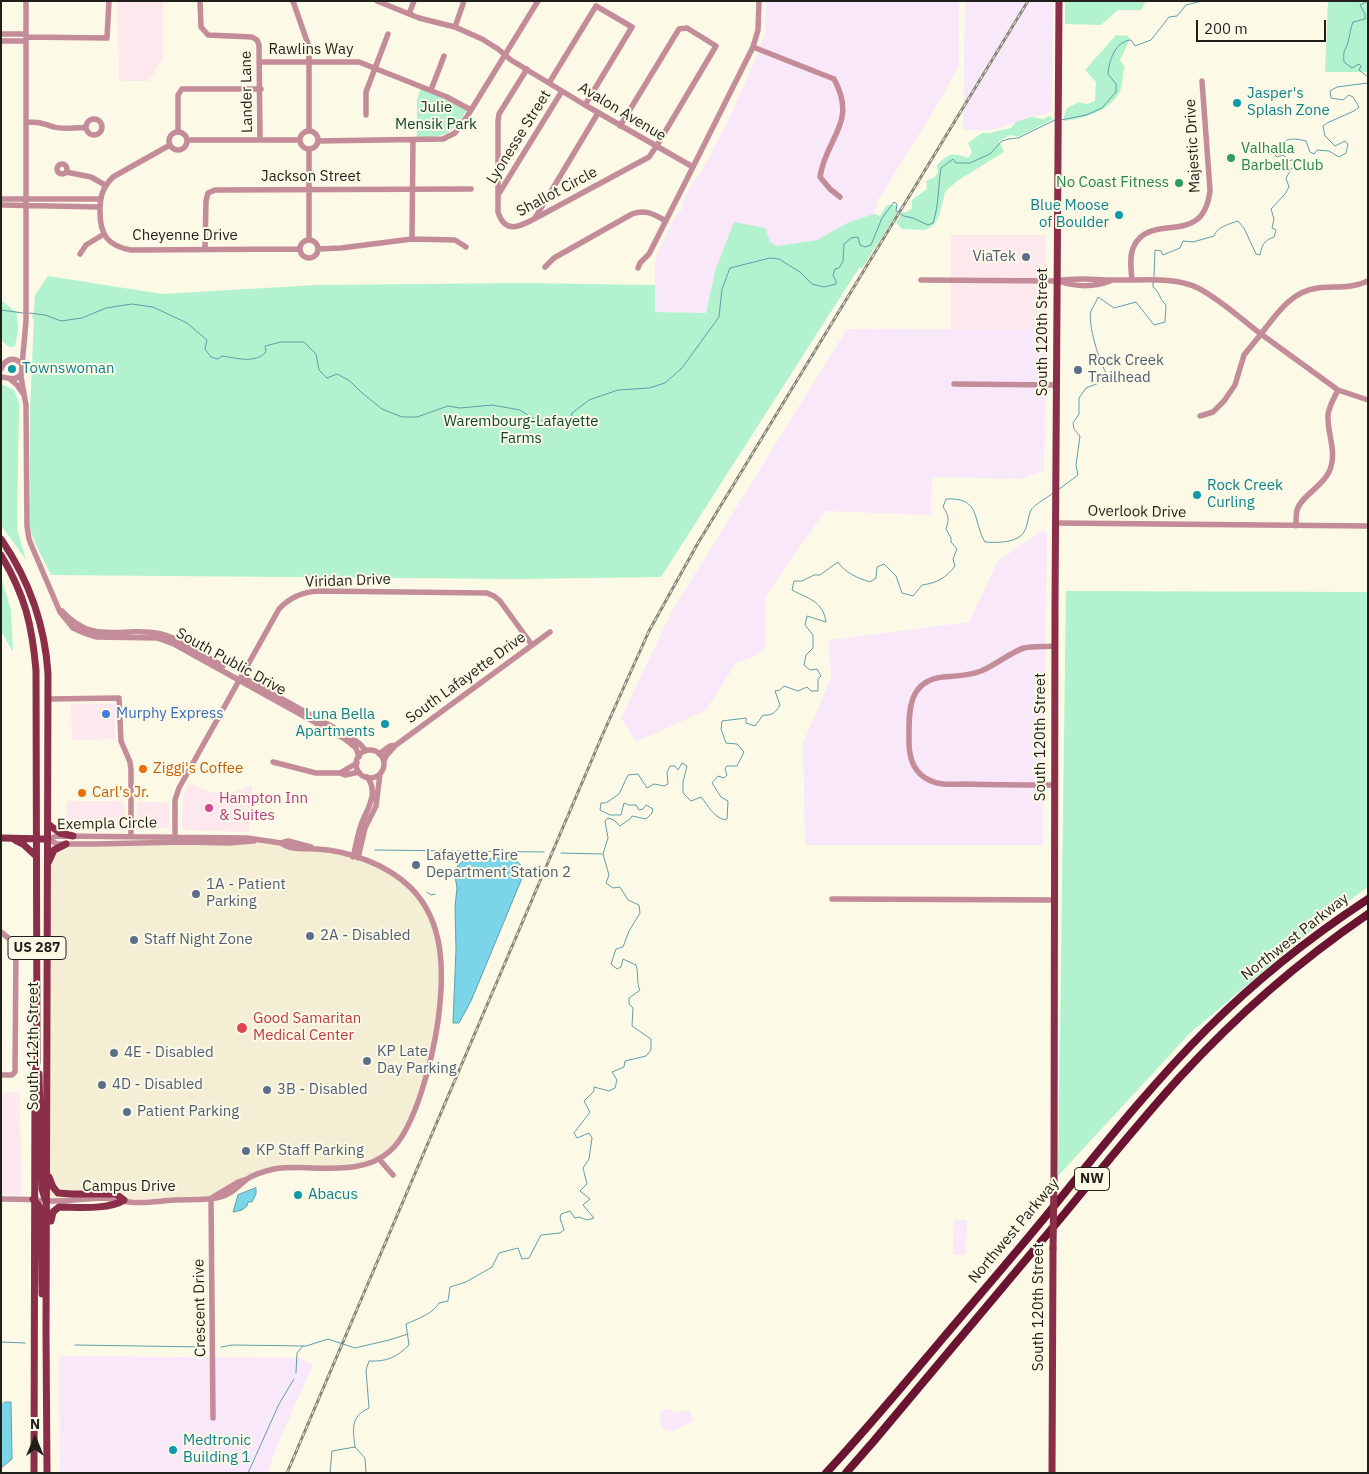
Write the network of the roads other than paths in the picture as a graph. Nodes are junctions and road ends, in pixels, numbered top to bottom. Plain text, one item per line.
1 (26, 1) edge
2 (109, 1) edge
3 (200, 1) edge
4 (293, 1) edge
5 (377, 1) edge
6 (414, 1) edge
7 (464, 1) edge
8 (538, 1) edge
9 (759, 1) edge
10 (1060, 1) edge
11 (409, 14) junction
12 (455, 27) junction
13 (1, 34) edge
14 (388, 34) dead end
15 (26, 37) junction
16 (1, 41) edge
17 (753, 47) junction
18 (505, 54) junction
19 (444, 56) dead end
20 (260, 62) junction
21 (309, 62) junction
22 (375, 67) junction
23 (527, 69) junction
24 (1202, 81) dead end
25 (549, 83) junction
26 (261, 88) junction
27 (431, 90) junction
28 (562, 91) junction
29 (585, 105) junction
30 (471, 110) junction
31 (598, 113) junction
32 (366, 115) dead end
33 (26, 122) junction
34 (620, 126) junction
35 (86, 128) dead end
36 (178, 131) junction
37 (309, 131) junction
38 (187, 140) junction
39 (260, 140) junction
40 (300, 140) junction
41 (413, 140) junction
42 (318, 141) junction
43 (170, 145) junction
44 (656, 147) junction
45 (309, 150) junction
46 (693, 167) junction
47 (66, 172) dead end
48 (105, 185) junction
49 (309, 189) junction
50 (412, 189) junction
51 (471, 189) dead end
52 (498, 196) junction
53 (840, 197) dead end
54 (1, 198) edge
55 (100, 199) junction
56 (26, 202) junction
57 (1, 205) edge
58 (100, 207) junction
59 (534, 219) junction
60 (666, 221) junction
61 (104, 234) junction
62 (309, 239) junction
63 (412, 239) junction
64 (466, 247) dead end
65 (205, 248) junction
66 (299, 249) junction
67 (318, 249) junction
68 (80, 254) dead end
69 (545, 267) dead end
70 (638, 268) dead end
71 (921, 280) dead end
72 (1132, 280) junction
73 (1368, 280) edge
74 (1057, 281) junction
75 (1261, 334) junction
76 (24, 345) junction
77 (12, 359) junction
78 (22, 365) junction
79 (2, 368) edge
80 (22, 373) junction
81 (6, 378) edge
82 (954, 384) dead end
83 (1056, 385) junction
84 (1338, 390) junction
85 (24, 395) junction
86 (1368, 400) edge
87 (1200, 416) dead end
88 (1056, 523) junction
89 (1296, 526) junction
90 (1368, 526) edge
91 (1, 539) edge
92 (1, 556) edge
93 (550, 632) dead end
94 (532, 645) junction
95 (1055, 646) junction
96 (241, 678) junction
97 (48, 699) junction
98 (396, 745) junction
99 (366, 751) junction
100 (379, 754) junction
101 (358, 760) junction
102 (272, 762) dead end
103 (384, 762) junction
104 (359, 772) junction
105 (340, 773) junction
106 (380, 774) junction
107 (368, 777) junction
108 (1054, 785) junction
109 (48, 824) junction
110 (72, 836) junction
111 (131, 836) junction
112 (175, 836) junction
113 (1, 838) edge
114 (12, 838) junction
115 (36, 839) junction
116 (48, 839) junction
117 (259, 841) junction
118 (66, 844) junction
119 (36, 856) junction
120 (356, 858) junction
121 (48, 864) junction
122 (832, 898) dead end
123 (1368, 899) edge
124 (1055, 900) junction
125 (1368, 914) edge
126 (1, 932) edge
127 (38, 1062) junction
128 (1, 1075) edge
129 (378, 1159) junction
130 (47, 1170) junction
131 (393, 1175) dead end
132 (211, 1198) junction
133 (1, 1199) edge
134 (34, 1200) junction
135 (124, 1200) junction
136 (47, 1202) junction
137 (46, 1334) junction
138 (213, 1418) dead end
139 (34, 1473) edge
140 (47, 1473) edge
141 (826, 1473) edge
142 (846, 1473) edge
143 (1052, 1473) edge

1 - 15 street
2 - 15 street
3 - 20 street, Lander Lane
4 - 21 street
5 - 11 street, Avalon Avenue
6 - 11 street
7 - 12 street
8 - 18 street
9 - 17 street
10 - 74 main road, South 120th Street
11 - 12 street, Avalon Avenue
12 - 18 street, Avalon Avenue
13 - 15 street
14 - 22 street
15 - 16 street
15 - 33 street
17 - 46 street
17 - 53 street
18 - 23 street, Avalon Avenue
18 - 30 street
19 - 27 street
20 - 21 street, Rawlins Way
20 - 26 street, Lander Lane
21 - 22 street, Rawlins Way
21 - 37 street
22 - 27 street, Rawlins Way
22 - 32 street
23 - 25 street, Avalon Avenue
23 - 52 street, Shallot Circle
24 - 72 street, Majestic Drive
25 - 28 street, Avalon Avenue
25 - 29 street
26 - 36 street
26 - 39 street, Lander Lane
27 - 30 street, Rawlins Way
28 - 29 street, Avalon Avenue
28 - 52 street, Lyonesse Street
29 - 31 street, Avalon Avenue
30 - 41 street
31 - 34 street, Avalon Avenue
31 - 59 street
33 - 35 street
33 - 56 street
34 - 44 street, Avalon Avenue
34 - 44 street, Shallot Circle
36 - 38 street
36 - 43 street
37 - 40 street
37 - 42 street
38 - 39 street
38 - 43 street
39 - 40 street
40 - 45 street
41 - 42 street
41 - 50 street
42 - 45 street
43 - 48 street
44 - 46 street, Avalon Avenue
44 - 59 street, Shallot Circle
45 - 49 street
46 - 60 street
47 - 48 street
48 - 55 street
49 - 50 street, Jackson Street
49 - 62 street
49 - 65 street, Jackson Street
50 - 51 street, Jackson Street
50 - 63 street
52 - 59 street, Shallot Circle
54 - 56 street
55 - 56 street
55 - 58 street
56 - 57 street
56 - 58 street
56 - 76 street
58 - 61 street
60 - 69 street
60 - 70 street
61 - 65 street, Cheyenne Drive
61 - 68 street
62 - 66 street
62 - 67 street
63 - 64 street
63 - 67 street
65 - 66 street, Cheyenne Drive
66 - 67 street
71 - 74 street
72 - 74 street
72 - 75 street
73 - 75 street
74 - 83 main road, South 120th Street
75 - 84 street
75 - 87 street
76 - 77 street
76 - 78 street
77 - 78 street
77 - 79 street
78 - 80 street
79 - 81 street
80 - 81 street
80 - 85 street
81 - 85 street
82 - 83 street
83 - 88 main road, South 120th Street
84 - 86 street
84 - 89 street
85 - 96 street, South Public Drive
88 - 89 street, Overlook Drive
88 - 95 main road, South 120th Street
89 - 90 street, Overlook Drive
91 - 97 main road, South 112th Street / US 287
92 - 115 main road, South 112th Street / US 287
93 - 94 street, South Lafayette Drive
94 - 96 street, Viridan Drive
94 - 98 street, South Lafayette Drive
95 - 108 main road, South 120th Street
95 - 108 street
96 - 99 street, South Public Drive
96 - 101 street, South Public Drive
96 - 112 street, Viridan Drive
97 - 109 main road, South 112th Street / US 287
97 - 111 street
98 - 100 street, South Lafayette Drive
98 - 103 street, South Lafayette Drive
99 - 100 street
99 - 101 street
100 - 103 street
101 - 104 street
101 - 105 street
102 - 105 street
103 - 106 street
104 - 105 street
104 - 107 street
106 - 107 street
106 - 120 street
107 - 120 street
108 - 124 main road, South 120th Street
109 - 110 main road
109 - 116 main road, South 112th Street / US 287
110 - 111 street, Exempla Circle
110 - 116 street, Exempla Circle
111 - 112 street, Exempla Circle
112 - 117 street, Exempla Circle
113 - 114 main road
114 - 115 main road
114 - 119 main road
115 - 116 main road
115 - 119 main road, South 112th Street / US 287
116 - 118 street, Exempla Circle
116 - 121 main road, South 112th Street / US 287
117 - 118 street, Exempla Circle
117 - 120 street, Exempla Circle
118 - 121 main road
119 - 127 main road, South 112th Street / US 287
120 - 129 street, Exempla Circle
121 - 130 main road, South 112th Street / US 287
122 - 124 street
123 - 141 highway, Northwest Parkway / NW
124 - 143 main road, South 120th Street, bridge
125 - 142 highway, Northwest Parkway / NW
126 - 128 street
127 - 134 main road, South 112th Street / US 287
127 - 136 main road
129 - 131 street
129 - 132 street, Exempla Circle
130 - 135 main road
130 - 136 main road, South 112th Street / US 287
132 - 135 street, Campus Drive
132 - 138 street, Crescent Drive
133 - 134 street, Campus Drive
134 - 136 street, Campus Drive
134 - 137 main road
134 - 139 main road, South 112th Street / US 287
135 - 136 street, Campus Drive
135 - 137 main road
136 - 137 main road, South 112th Street / US 287
137 - 140 main road, South 112th Street / US 287

